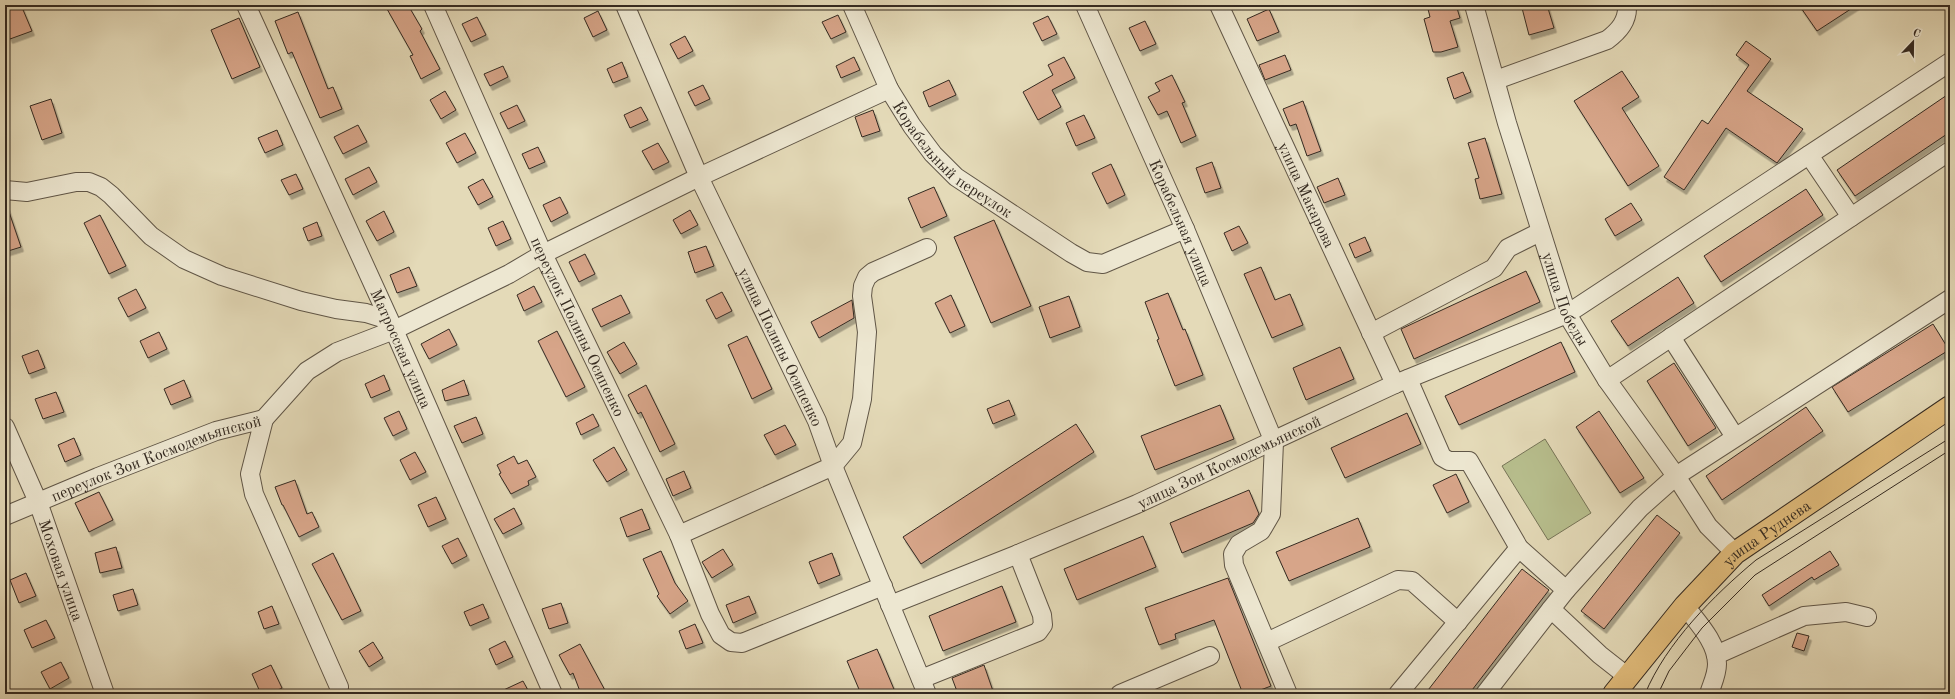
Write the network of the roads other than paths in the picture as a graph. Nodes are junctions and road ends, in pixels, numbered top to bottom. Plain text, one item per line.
1 (246, 5) edge
2 (433, 5) edge
3 (625, 5) edge
4 (852, 5) edge
5 (1085, 5) edge
6 (1219, 5) edge
7 (1474, 5) edge
8 (1627, 5) edge
9 (1950, 62) edge
10 (1496, 80) junction
11 (889, 89) junction
12 (1950, 151) edge
13 (1809, 155) junction
14 (699, 177) junction
15 (5, 190) edge
16 (1851, 217) junction
17 (1185, 229) junction
18 (1540, 232) junction
19 (927, 248) dead end
20 (544, 254) junction
21 (1950, 299) edge
22 (1567, 314) junction
23 (394, 330) junction
24 (1371, 333) junction
25 (1671, 337) junction
26 (1607, 380) junction
27 (1401, 382) junction
28 (1950, 407) edge
29 (264, 419) junction
30 (5, 426) edge
31 (1735, 437) junction
32 (1274, 442) junction
33 (833, 466) junction
34 (1676, 476) junction
35 (38, 502) junction
36 (5, 516) edge
37 (679, 535) junction
38 (1519, 548) junction
39 (1735, 552) junction
40 (1018, 554) junction
41 (883, 586) junction
42 (1566, 590) junction
43 (890, 604) junction
44 (1685, 606) junction
45 (1551, 610) junction
46 (1867, 616) dead end
47 (1458, 622) junction
48 (1267, 642) junction
49 (1716, 655) junction
50 (1210, 656) dead end
51 (1628, 677) junction
52 (924, 686) edge
53 (339, 687) dead end
54 (105, 694) edge
55 (553, 694) edge
56 (1120, 694) edge
57 (1288, 694) edge
58 (1398, 694) edge
59 (1485, 694) edge
60 (1614, 694) edge
61 (1709, 694) edge

1 - 23 street, Матросская улица
2 - 20 street, переулок Полины Осипенко
3 - 14 street, улица Полины Осипенко
4 - 11 street, Корабельный переулок
5 - 17 street, Корабельная улица
6 - 24 street, улица Макарова
7 - 10 street, улица Победы
8 - 10 street
9 - 13 street, улица Зои Космодемьянской
10 - 18 street, улица Победы
11 - 14 street
11 - 17 street, Корабельный переулок
12 - 16 street
13 - 16 street
13 - 22 street, улица Зои Космодемьянской
14 - 20 street
14 - 33 street, улица Полины Осипенко
15 - 23 street
16 - 25 street
17 - 32 street, Корабельная улица
18 - 22 street, улица Победы
18 - 24 street
19 - 33 street
20 - 23 street
20 - 37 street, переулок Полины Осипенко
21 - 31 street
22 - 26 street, улица Победы
22 - 27 street, улица Зои Космодемьянской
23 - 29 street
23 - 55 street, Матросская улица
24 - 27 street, улица Макарова
25 - 26 street
25 - 31 street
26 - 34 street, улица Победы
27 - 32 street, улица Зои Космодемьянской
27 - 38 street, улица Макарова
28 - 39 main road, улица Руднева
29 - 35 street, переулок Зои Космодемьянской
29 - 53 street, переулок Зои Космодемьянской
30 - 35 street, Моховая улица
31 - 34 street
32 - 40 street, улица Зои Космодемьянской
32 - 48 street
33 - 37 street
33 - 41 street, улица Полины Осипенко
34 - 39 street, улица Победы
34 - 42 street
35 - 36 street, переулок Зои Космодемьянской
35 - 54 street, Моховая улица
37 - 41 street, переулок Полины Осипенко
38 - 42 street
38 - 47 street
39 - 44 main road, улица Руднева
40 - 43 street, улица Зои Космодемьянской
40 - 52 street
41 - 43 street, улица Полины Осипенко
42 - 45 street
43 - 52 street, улица Полины Осипенко
44 - 49 street
44 - 51 main road, улица Руднева
45 - 51 street
45 - 59 street
46 - 49 street
47 - 48 street
47 - 58 street
48 - 57 street
49 - 61 street
50 - 56 street
51 - 60 main road, улица Руднева

